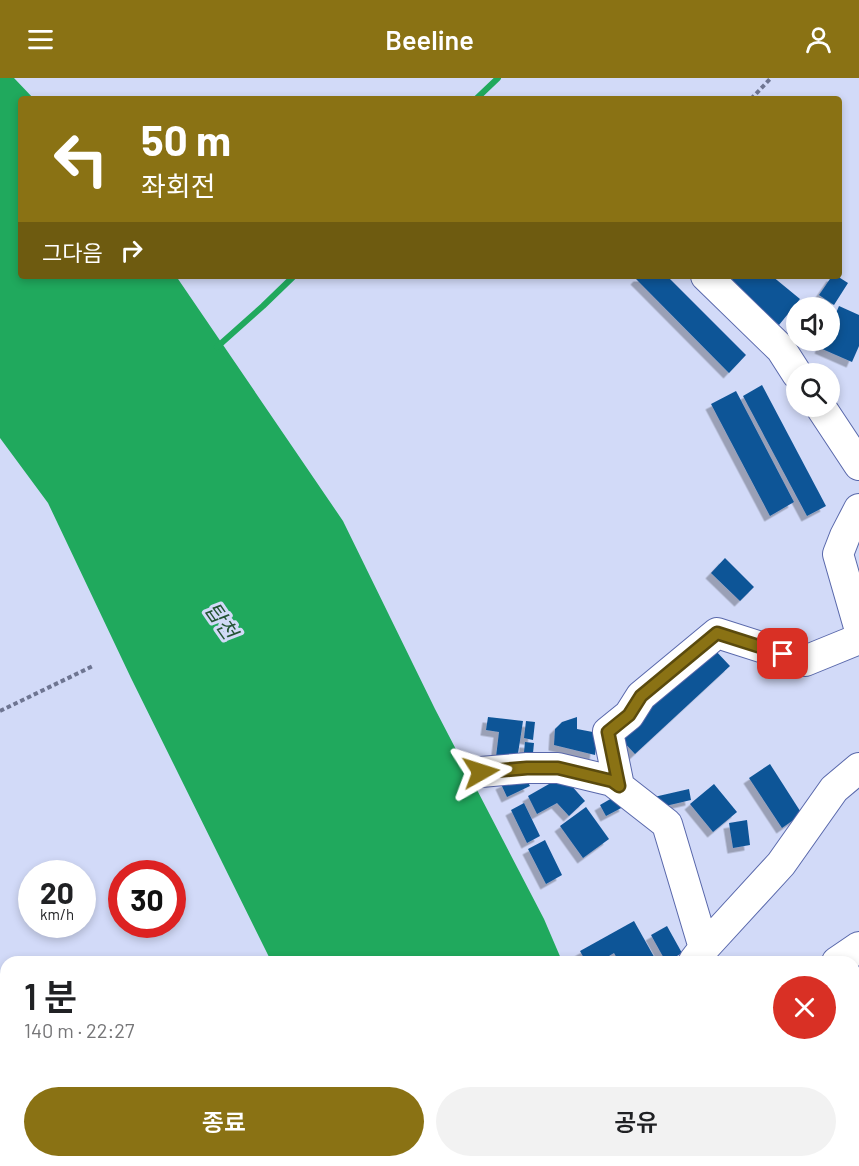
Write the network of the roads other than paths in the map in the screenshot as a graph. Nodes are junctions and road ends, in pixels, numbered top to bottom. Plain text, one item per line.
1 (709, 279) edge
2 (790, 363) edge
3 (827, 417) edge
4 (859, 465) edge
5 (859, 509) edge
6 (852, 536) edge
7 (859, 627) edge
8 (859, 639) edge
9 (859, 768) edge
10 (481, 772) dead end
11 (619, 786) junction
12 (859, 947) edge
13 (699, 955) edge
14 (846, 956) edge

1 - 2 street
3 - 4 street
5 - 6 street
6 - 7 street
8 - 11 street
9 - 13 street
10 - 11 street
11 - 13 street
12 - 14 street

